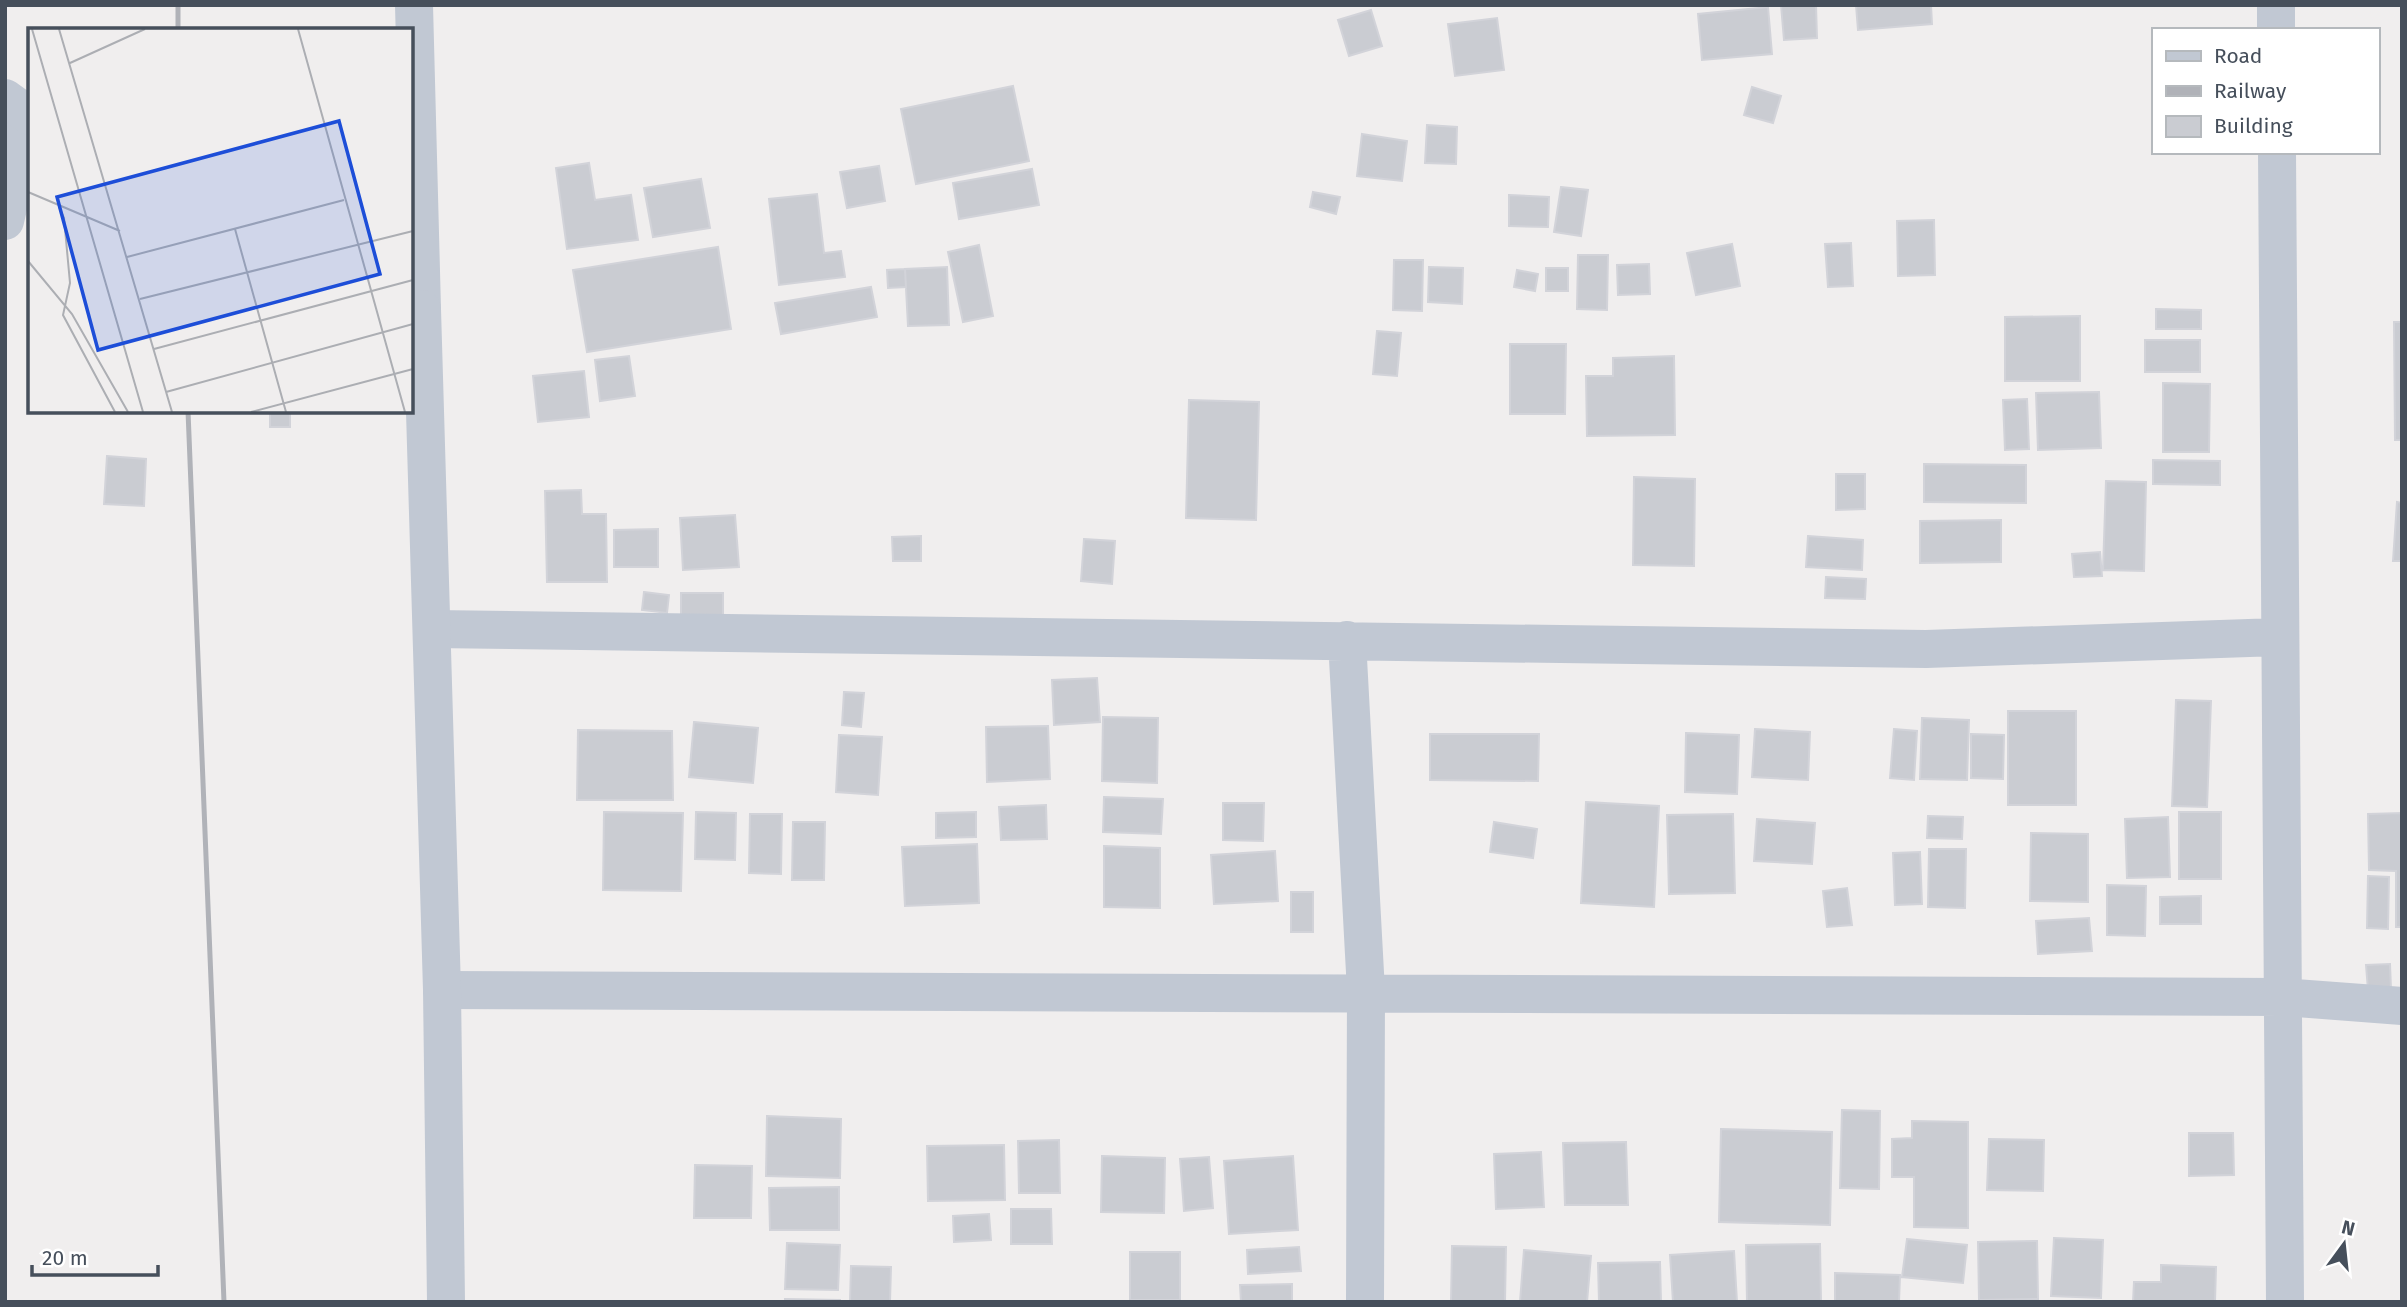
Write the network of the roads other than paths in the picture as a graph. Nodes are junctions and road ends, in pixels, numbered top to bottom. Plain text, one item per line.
1 (414, 5) edge
2 (2276, 5) edge
3 (2276, 28) edge
4 (5, 98) edge
5 (28, 115) edge
6 (5, 119) edge
7 (2277, 154) edge
8 (16, 194) edge
9 (417, 311) edge
10 (418, 394) edge
11 (432, 629) junction
12 (2278, 637) junction
13 (1347, 640) junction
14 (442, 990) junction
15 (1366, 991) junction
16 (2283, 997) junction
17 (2402, 1006) edge
18 (446, 1302) edge
19 (1365, 1302) edge
20 (2285, 1302) edge

1 - 9 street
2 - 3 street
4 - 5 street
6 - 8 street
7 - 12 street
9 - 10 street
10 - 11 street
11 - 13 street
11 - 14 street
12 - 13 street
12 - 16 street
13 - 15 street
14 - 15 street
14 - 18 street
15 - 16 street
15 - 19 street
16 - 17 street
16 - 20 street

